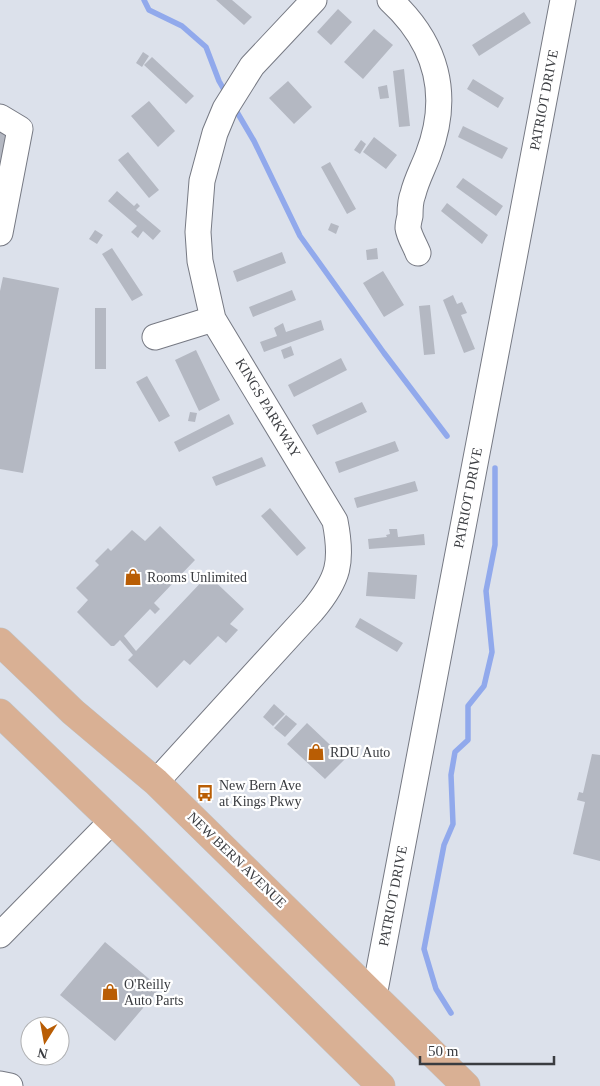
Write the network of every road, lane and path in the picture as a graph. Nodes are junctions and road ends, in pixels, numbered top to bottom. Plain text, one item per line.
1 (314, 0) edge
2 (390, 0) edge
3 (562, 0) edge
4 (0, 117) edge
5 (0, 233) edge
6 (418, 252) dead end
7 (213, 319) junction
8 (155, 337) dead end
9 (0, 642) edge
10 (0, 713) edge
11 (156, 782) junction
12 (112, 821) junction
13 (0, 935) edge
14 (374, 996) junction
15 (0, 1084) edge
16 (10, 1086) edge
17 (381, 1086) edge
18 (466, 1086) edge

1 - 7 street, KINGS PARKWAY
2 - 6 street
3 - 14 street, PATRIOT DRIVE
4 - 5 street
7 - 8 street
7 - 11 street, KINGS PARKWAY
9 - 11 main road, NEW BERN AVENUE
10 - 12 main road
11 - 14 main road, NEW BERN AVENUE
12 - 13 street
12 - 17 main road
14 - 18 main road, NEW BERN AVENUE
15 - 16 street

